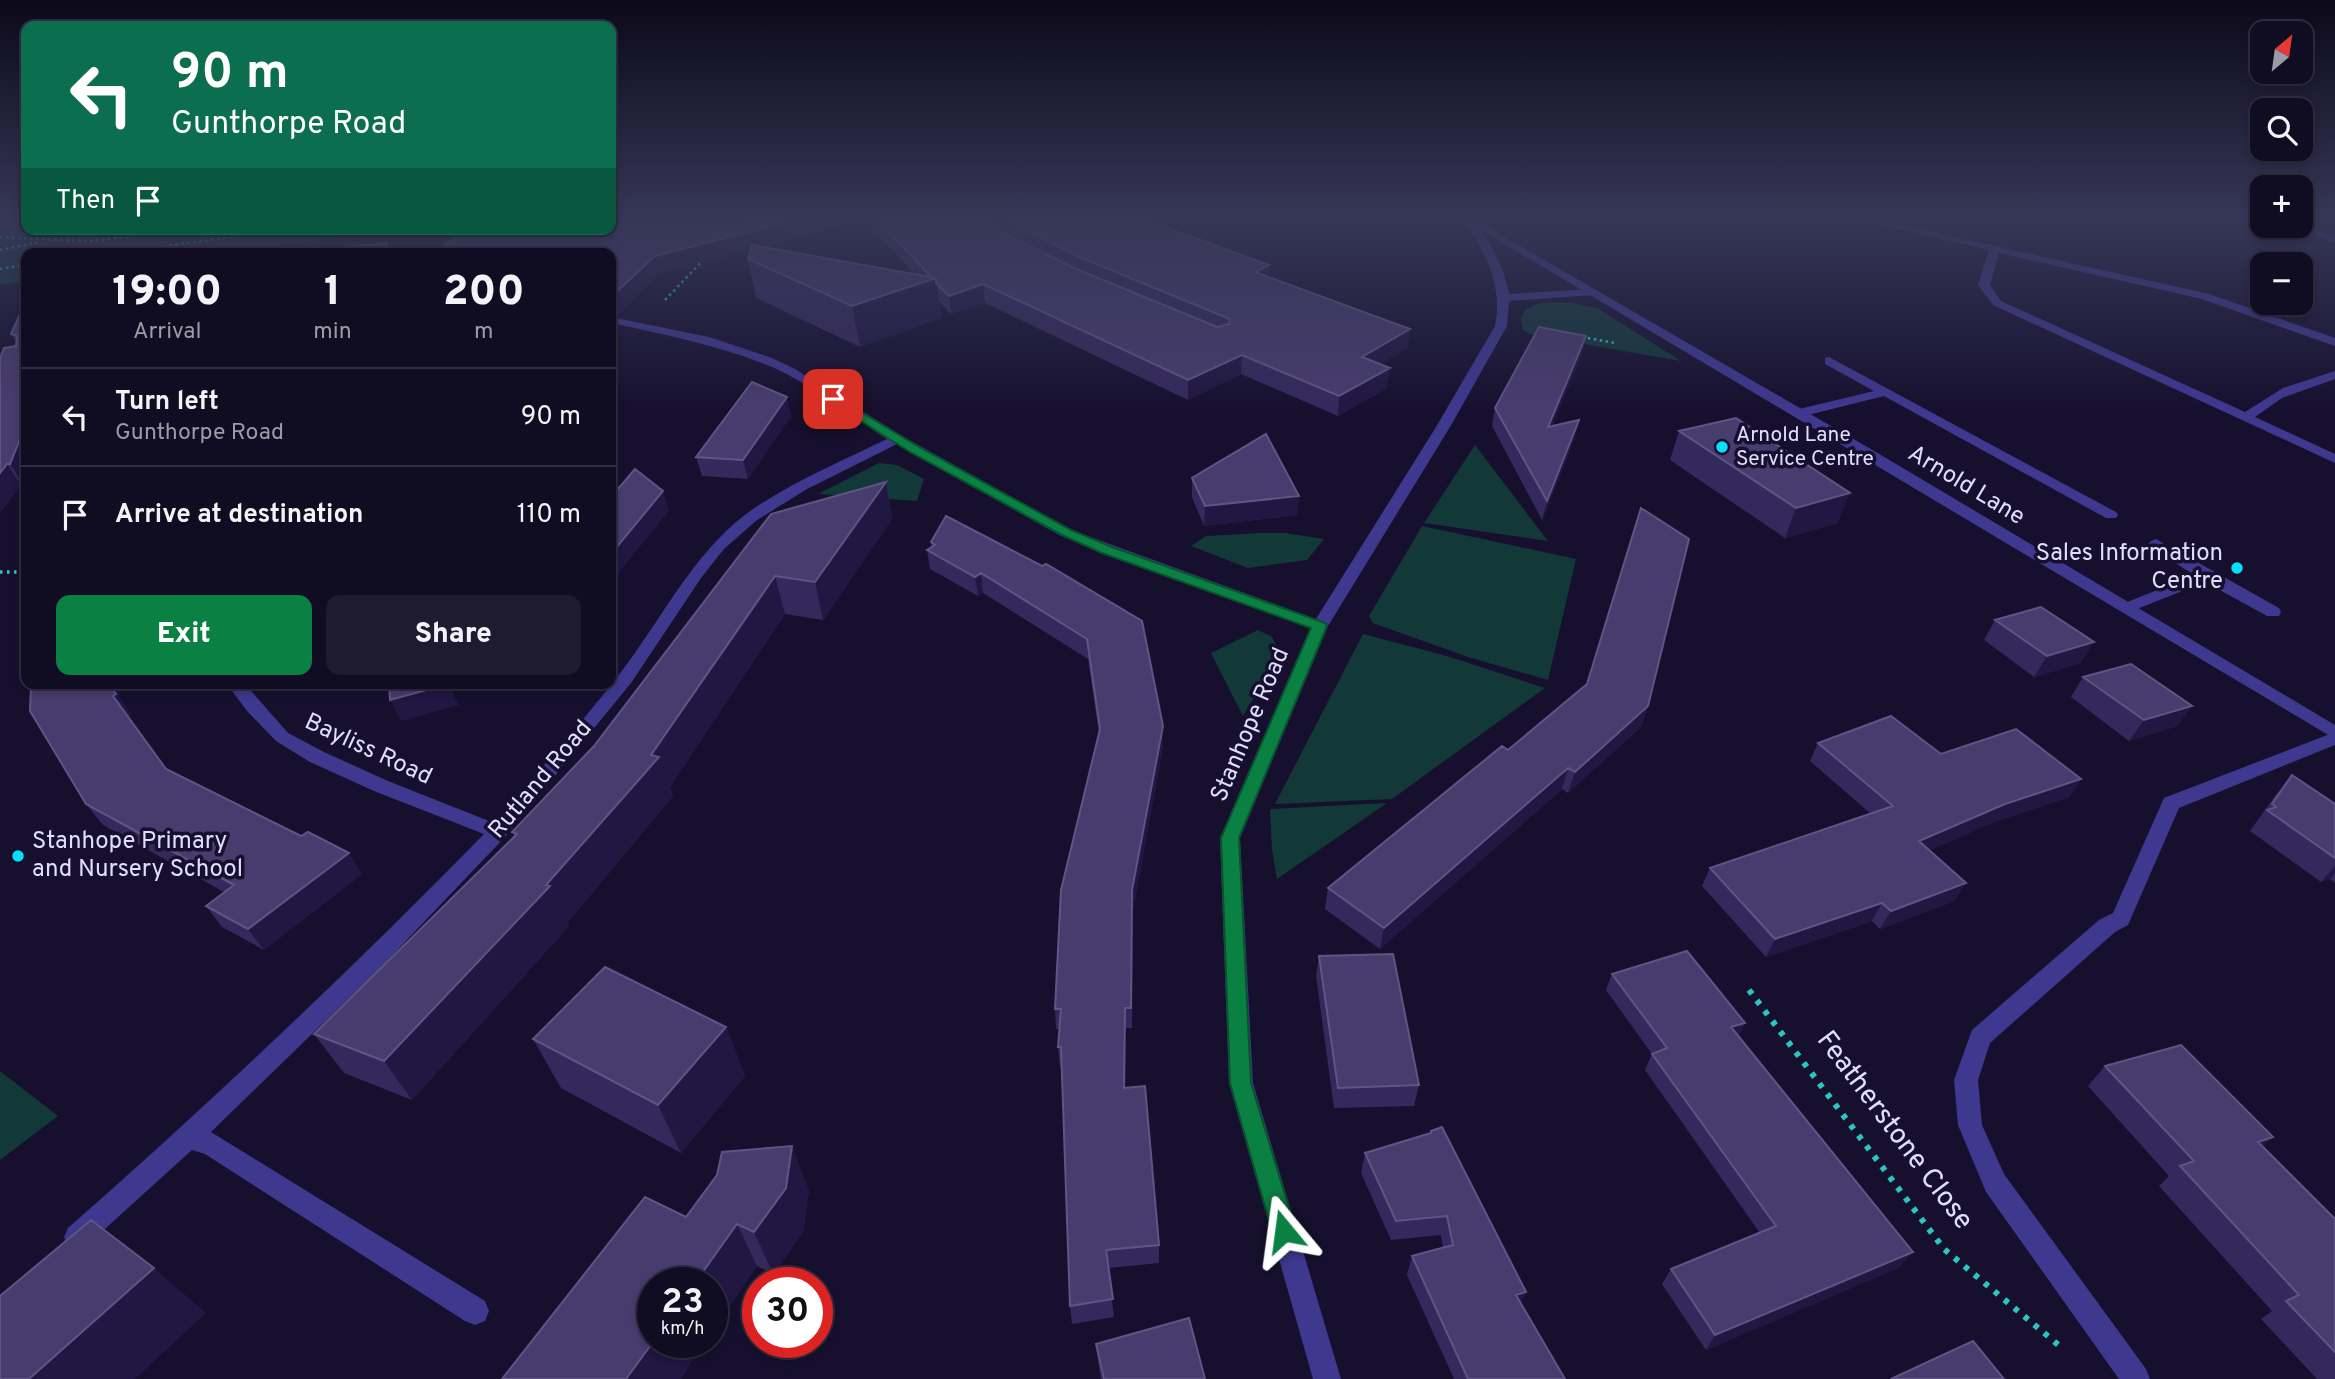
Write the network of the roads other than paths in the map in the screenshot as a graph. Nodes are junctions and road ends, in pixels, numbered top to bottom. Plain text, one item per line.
1 (1500, 281) edge
2 (1575, 281) edge
3 (1985, 281) edge
4 (2142, 281) edge
5 (1593, 292) junction
6 (1505, 298) junction
7 (616, 321) edge
8 (2335, 342) edge
9 (1829, 361) dead end
10 (2335, 375) edge
11 (1884, 392) junction
12 (1800, 413) junction
13 (2246, 418) junction
14 (897, 439) junction
15 (2335, 459) edge
16 (2111, 515) dead end
17 (2156, 544) dead end
18 (2206, 576) junction
19 (2126, 608) junction
20 (2273, 612) dead end
21 (1320, 626) junction
22 (240, 689) edge
23 (2335, 735) edge
24 (498, 832) junction
25 (188, 1138) junction
26 (64, 1248) edge
27 (475, 1311) dead end
28 (1327, 1379) edge
29 (2136, 1379) edge

1 - 6 street, Stanhope Road
2 - 5 street, Arnold Lane
3 - 13 street
4 - 8 street
5 - 6 street
5 - 12 street, Arnold Lane
6 - 21 street, Stanhope Road
7 - 14 street
9 - 11 street
10 - 13 street
11 - 12 street
11 - 16 street
12 - 19 street, Arnold Lane
13 - 15 street
14 - 21 street
14 - 24 street, Rutland Road
17 - 18 street
18 - 19 street
18 - 20 street
19 - 23 street, Arnold Lane
21 - 28 street, Stanhope Road
22 - 24 street, Bayliss Road
23 - 29 street, Featherstone Close
24 - 25 street, Rutland Road
25 - 26 street, Rutland Road
25 - 27 street

